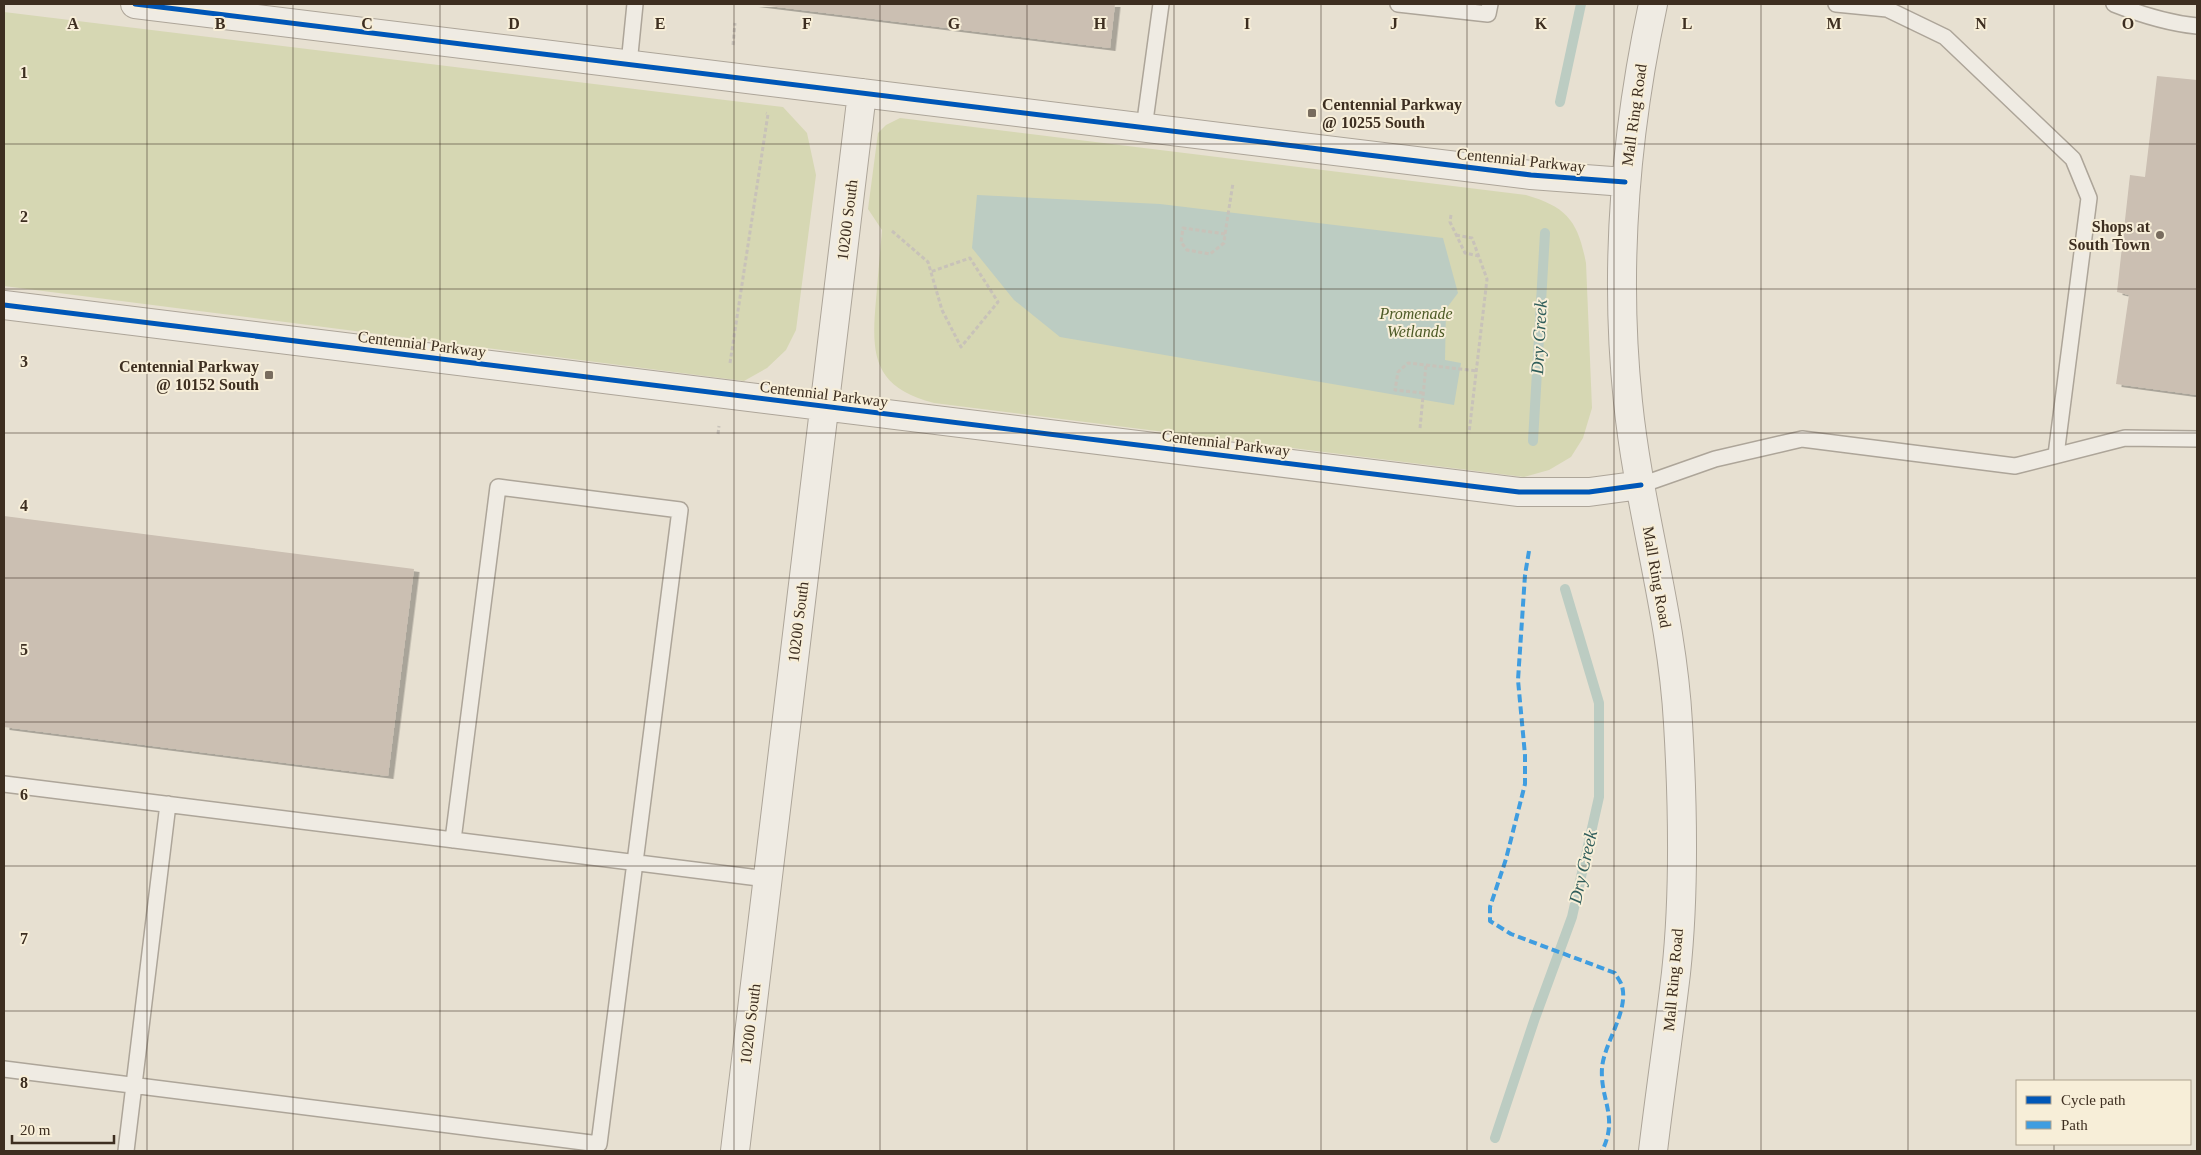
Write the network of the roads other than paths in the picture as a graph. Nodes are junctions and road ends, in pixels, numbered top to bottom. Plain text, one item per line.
1 (134, 4) edge
2 (635, 4) edge
3 (1161, 4) edge
4 (1398, 4) edge
5 (1490, 4) edge
6 (1654, 4) edge
7 (1836, 4) edge
8 (2114, 4) edge
9 (2197, 26) edge
10 (629, 64) junction
11 (862, 93) junction
12 (1144, 128) junction
13 (1625, 182) junction
14 (4, 306) edge
15 (824, 406) junction
16 (2197, 439) edge
17 (2056, 455) junction
18 (1641, 485) junction
19 (4, 784) edge
20 (168, 804) junction
21 (453, 840) junction
22 (634, 863) junction
23 (767, 878) junction
24 (4, 1069) edge
25 (134, 1085) junction
26 (126, 1151) edge
27 (735, 1151) edge
28 (1653, 1151) edge

1 - 10 street, Centennial Parkway
2 - 10 lane
3 - 12 lane
4 - 5 lane
6 - 13 street, Mall Ring Road
7 - 17 lane
8 - 9 lane
10 - 11 street, Centennial Parkway
11 - 12 street, Centennial Parkway
11 - 15 street, 10200 South
12 - 13 street, Centennial Parkway
13 - 18 street, Mall Ring Road
14 - 15 street, Centennial Parkway
15 - 18 street, Centennial Parkway
15 - 23 street, 10200 South
16 - 17 lane
17 - 18 lane
18 - 28 street, Mall Ring Road
19 - 20 lane
20 - 21 lane
20 - 25 lane
21 - 22 lane
21 - 22 lane
22 - 23 lane
22 - 25 lane
23 - 27 street, 10200 South
24 - 25 lane
25 - 26 lane

